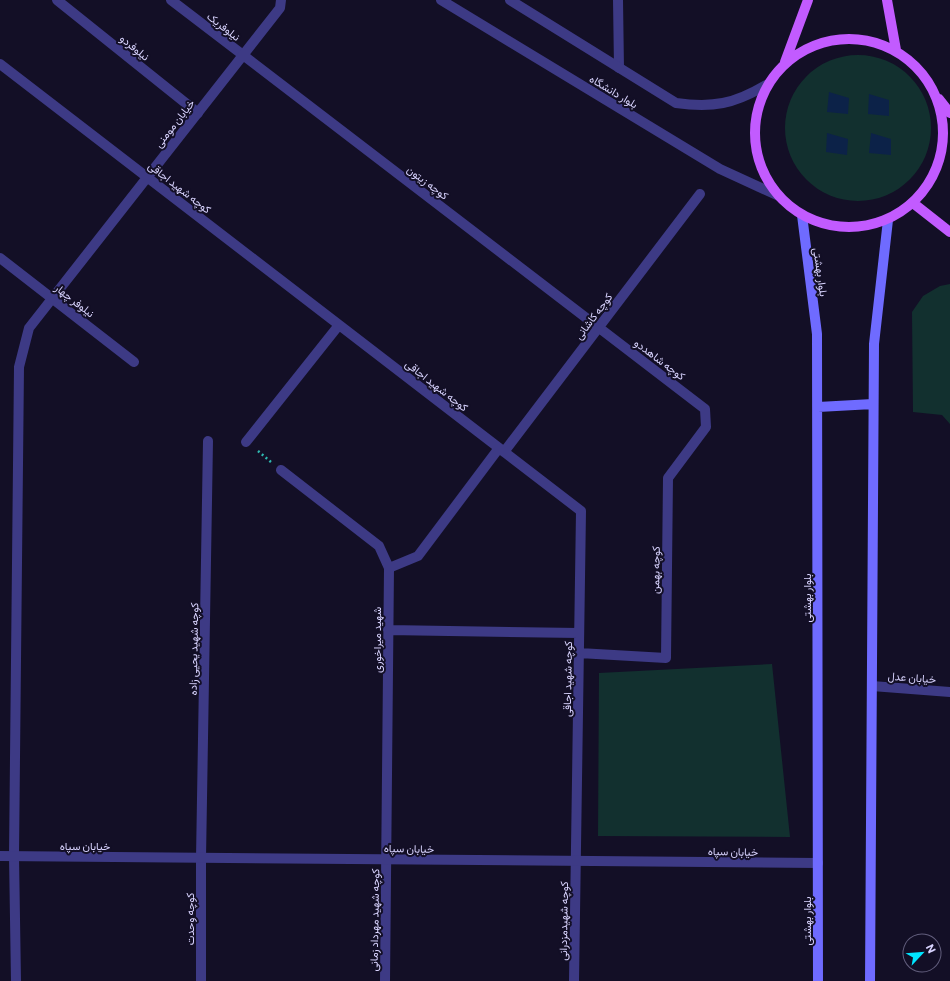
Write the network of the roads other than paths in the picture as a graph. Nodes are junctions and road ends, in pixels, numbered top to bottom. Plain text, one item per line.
1 (57, 0) edge
2 (171, 0) edge
3 (281, 0) edge
4 (441, 0) edge
5 (510, 0) edge
6 (618, 0) edge
7 (808, 0) edge
8 (887, 0) edge
9 (896, 50) junction
10 (243, 56) junction
11 (785, 62) junction
12 (0, 64) edge
13 (619, 68) junction
14 (766, 85) junction
15 (936, 94) junction
16 (198, 113) junction
17 (950, 113) edge
18 (148, 177) junction
19 (700, 194) dead end
20 (778, 196) junction
21 (913, 203) junction
22 (802, 215) junction
23 (888, 220) junction
24 (950, 232) edge
25 (0, 258) edge
26 (53, 298) junction
27 (339, 324) junction
28 (600, 328) junction
29 (134, 362) dead end
30 (874, 404) junction
31 (818, 407) junction
32 (705, 409) joint
33 (208, 441) dead end
34 (246, 442) dead end
35 (502, 450) junction
36 (281, 470) dead end
37 (389, 568) junction
38 (388, 630) junction
39 (579, 633) junction
40 (579, 654) junction
41 (872, 686) junction
42 (950, 692) edge
43 (0, 856) edge
44 (14, 856) junction
45 (201, 858) junction
46 (387, 859) junction
47 (576, 861) junction
48 (818, 863) junction
49 (16, 981) edge
50 (201, 981) edge
51 (385, 981) edge
52 (574, 981) edge
53 (818, 981) edge
54 (870, 981) edge

1 - 16 street, نیلوفردو
2 - 10 street, نیلوفریک
3 - 10 street, خیابان مومنی
4 - 20 street, بلوار دانشگاه
5 - 13 street, بلوار دانشگاه
6 - 13 street
7 - 11 main road
8 - 9 main road
9 - 11 main road
9 - 15 main road
10 - 16 street, خیابان مومنی
10 - 28 street, کوچه زیتون
11 - 14 main road
12 - 18 street, کوچه شهید اجاقی
13 - 14 street, بلوار دانشگاه
14 - 20 main road
15 - 17 main road
15 - 21 main road
16 - 18 street, خیابان مومنی
18 - 26 street, خیابان مومنی
18 - 27 street, کوچه شهید اجاقی
19 - 28 street, کوچه کاشانی
20 - 22 main road
21 - 23 main road
21 - 24 main road
22 - 23 main road
22 - 31 main road, بلوار بهشتی
23 - 30 main road
25 - 26 street, نیلوفر چهار
26 - 29 street, نیلوفر چهار
26 - 44 street, خیابان مومنی
27 - 34 street
27 - 35 street, کوچه شهید اجاقی
28 - 32 street, کوچه شاهددو
28 - 35 street, کوچه کاشانی
30 - 31 main road
30 - 41 main road
31 - 48 main road, بلوار بهشتی
32 - 40 street, کوچه بهمن
33 - 45 street, کوچه شهید یحیی زاده
35 - 37 street, کوچه کاشانی
35 - 39 street, کوچه شهید اجاقی
36 - 37 street, شهید میراخوری
37 - 38 street, شهید میراخوری
38 - 39 street
38 - 46 street, شهید میراخوری
39 - 40 street, کوچه شهید اجاقی
40 - 47 street, کوچه شهید اجاقی
41 - 42 street, خیابان عدل
41 - 54 main road
43 - 44 street, خیابان سپاه
44 - 45 street, خیابان سپاه
44 - 49 street, خیابان مومنی
45 - 46 street, خیابان سپاه
45 - 50 street, کوچه وحدت
46 - 47 street, خیابان سپاه
46 - 51 street, کوچه شهید مهرداد زمانی
47 - 48 street, خیابان سپاه
47 - 52 street, کوچه شهیدمزدرانی
48 - 53 main road, بلوار بهشتی

